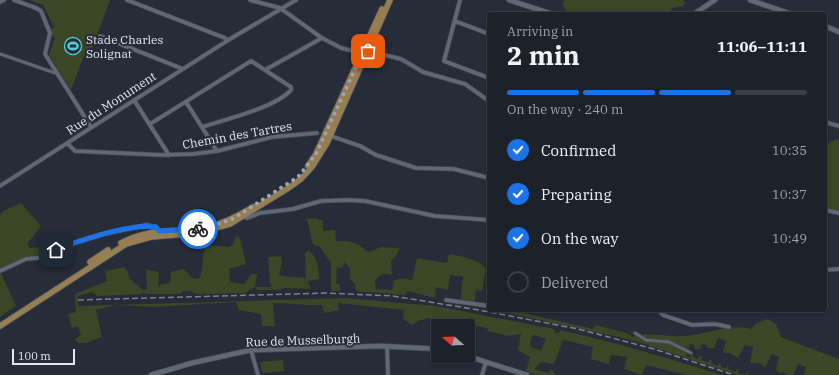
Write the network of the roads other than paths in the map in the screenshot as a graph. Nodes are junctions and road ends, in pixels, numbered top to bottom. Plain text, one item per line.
1 (4, 0) edge
2 (14, 0) edge
3 (126, 0) edge
4 (250, 0) edge
5 (296, 0) edge
6 (386, 0) edge
7 (390, 0) edge
8 (460, 0) edge
9 (509, 0) edge
10 (709, 0) edge
11 (715, 0) edge
12 (750, 0) edge
13 (0, 2) edge
14 (280, 8) junction
15 (546, 12) edge
16 (696, 12) edge
17 (697, 12) edge
18 (785, 12) edge
19 (455, 21) junction
20 (827, 27) edge
21 (839, 32) edge
22 (487, 33) edge
23 (100, 36) dead end
24 (322, 38) junction
25 (226, 41) junction
26 (368, 51) junction
27 (0, 54) edge
28 (362, 54) junction
29 (182, 69) junction
30 (265, 70) junction
31 (58, 74) junction
32 (487, 77) edge
33 (134, 100) junction
34 (487, 100) edge
35 (187, 103) junction
36 (827, 123) edge
37 (150, 124) junction
38 (839, 126) edge
39 (91, 127) junction
40 (202, 127) junction
41 (317, 133) dead end
42 (328, 134) junction
43 (67, 143) junction
44 (217, 151) junction
45 (169, 155) junction
46 (487, 177) edge
47 (0, 186) edge
48 (827, 210) edge
49 (839, 213) edge
50 (242, 215) junction
51 (487, 220) edge
52 (159, 233) junction
53 (839, 269) edge
54 (827, 270) edge
55 (0, 271) edge
56 (446, 300) dead end
57 (487, 306) edge
58 (660, 312) edge
59 (0, 321) edge
60 (0, 326) edge
61 (729, 327) dead end
62 (635, 333) dead end
63 (387, 346) junction
64 (431, 349) edge
65 (251, 350) junction
66 (691, 353) dead end
67 (475, 359) edge
68 (486, 362) junction
69 (151, 375) edge
70 (258, 375) edge
71 (388, 375) edge
72 (482, 375) edge
73 (527, 375) edge

1 - 13 street
2 - 31 street
3 - 25 street
4 - 14 street
5 - 14 street, Rue du Monument
6 - 28 main road
7 - 26 main road
8 - 19 street
9 - 15 street
10 - 16 street
11 - 17 street
12 - 18 street
14 - 24 street
14 - 25 street, Rue du Monument
19 - 22 street
19 - 32 street
20 - 21 street
23 - 29 street
24 - 28 street
24 - 30 street
25 - 29 street, Rue du Monument
26 - 28 street
26 - 34 street
26 - 42 main road
27 - 31 street
28 - 42 main road
29 - 33 street, Rue du Monument
30 - 35 street
30 - 40 street
31 - 39 street
33 - 37 street
33 - 39 street, Rue du Monument
35 - 37 street
35 - 40 street
36 - 38 street
37 - 45 street
39 - 43 street, Rue du Monument
40 - 44 street
41 - 44 street, Chemin des Tartres
42 - 46 street
42 - 50 main road
43 - 45 street, Chemin des Tartres
43 - 47 street, Rue du Monument
44 - 45 street, Chemin des Tartres
48 - 49 street
50 - 51 street
50 - 52 main road
52 - 55 street
52 - 59 main road
52 - 60 main road
53 - 54 street
56 - 57 street
58 - 61 street
62 - 66 street
63 - 64 street, Rue de Musselburgh
63 - 65 street, Rue de Musselburgh
63 - 71 street
65 - 69 street, Rue de Musselburgh
65 - 70 street
67 - 68 street
68 - 72 street
68 - 73 street

